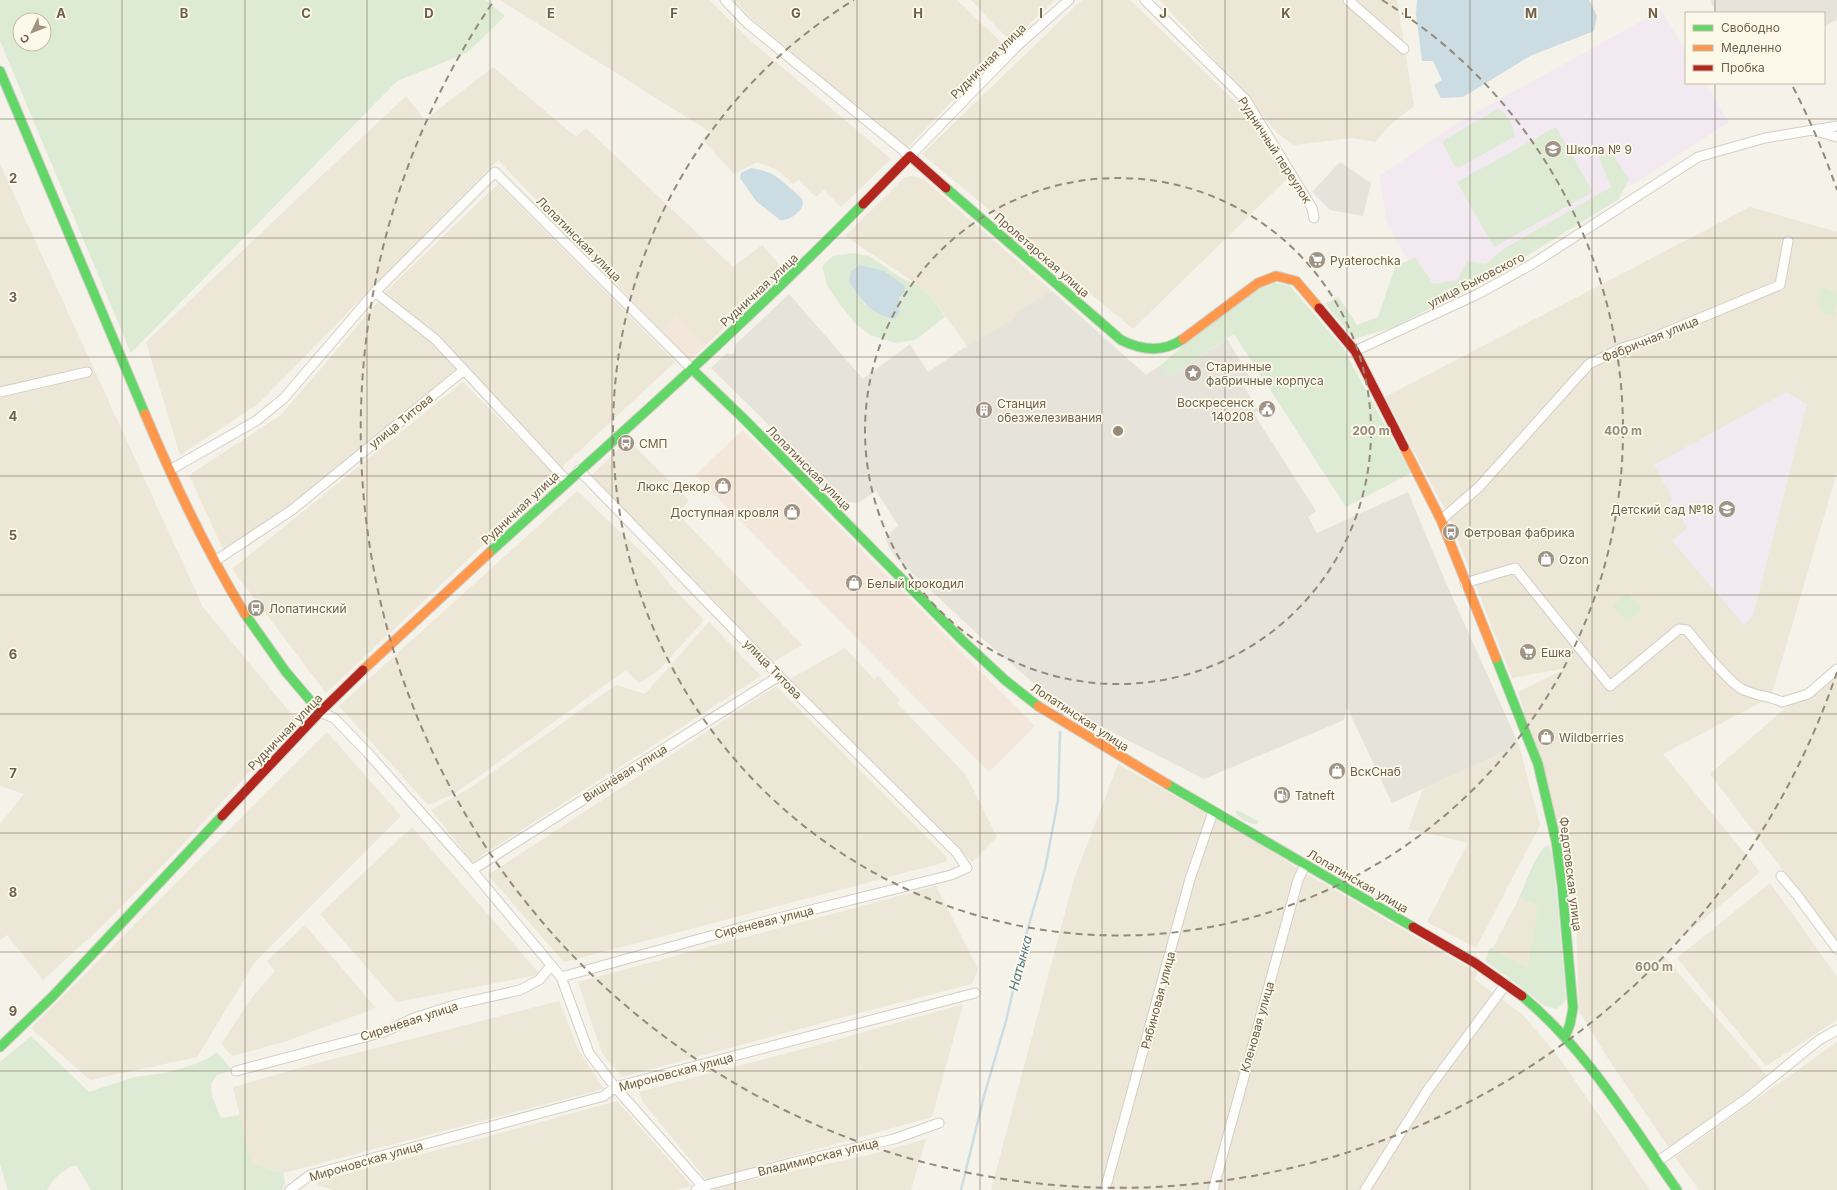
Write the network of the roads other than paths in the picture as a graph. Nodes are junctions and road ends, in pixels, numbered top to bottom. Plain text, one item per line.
1 (725, 0) edge
2 (1069, 0) edge
3 (1145, 0) edge
4 (1348, 0) edge
5 (1404, 49) dead end
6 (0, 71) edge
7 (1837, 126) edge
8 (1813, 130) junction
9 (1837, 137) edge
10 (910, 156) junction
11 (1314, 218) dead end
12 (1788, 240) dead end
13 (375, 292) junction
14 (1355, 351) junction
15 (692, 369) junction
16 (464, 370) junction
17 (87, 372) dead end
18 (0, 392) edge
19 (170, 470) junction
20 (579, 470) junction
21 (567, 481) junction
22 (1441, 520) junction
23 (215, 561) junction
24 (1466, 583) junction
25 (1837, 669) edge
26 (779, 676) junction
27 (320, 712) junction
28 (1213, 812) junction
29 (1305, 865) junction
30 (967, 868) joint
31 (472, 870) junction
32 (1781, 876) dead end
33 (1837, 949) edge
34 (551, 966) junction
35 (561, 977) junction
36 (1506, 984) junction
37 (975, 993) dead end
38 (1837, 1030) edge
39 (1565, 1037) junction
40 (0, 1048) edge
41 (236, 1071) dead end
42 (616, 1087) junction
43 (939, 1122) dead end
44 (1657, 1162) junction
45 (702, 1189) edge
46 (290, 1190) edge
47 (1106, 1190) edge
48 (1213, 1190) edge
49 (1365, 1190) edge
50 (1677, 1190) edge

1 - 10 street, Пролетарская улица
2 - 10 street, Рудничная улица
3 - 11 street, Рудничный переулок
4 - 5 street
6 - 19 main road
7 - 8 street, улица Быковского
8 - 9 street
8 - 14 street, улица Быковского
10 - 14 main road, Пролетарская улица
10 - 15 main road, Рудничная улица
12 - 22 street, Фабричная улица
13 - 15 street, Лопатинская улица
13 - 16 street
13 - 19 street, Лопатинская улица
14 - 22 main road
15 - 20 main road, Рудничная улица
15 - 28 main road, Лопатинская улица
16 - 21 street
16 - 23 street, улица Титова
17 - 18 street
19 - 23 main road
20 - 21 main road, Рудничная улица
20 - 26 street, улица Титова
21 - 27 main road, Рудничная улица
22 - 24 main road
23 - 27 main road
24 - 25 street
24 - 39 main road, Федотовская улица
26 - 30 street, улица Титова
26 - 31 street, Вишнёвая улица
27 - 31 street
27 - 40 main road, Рудничная улица
28 - 29 main road, Лопатинская улица
28 - 47 street, Рябиновая улица
29 - 36 main road, Лопатинская улица
29 - 48 street, Кленовая улица
30 - 35 street, Сиреневая улица
31 - 34 street
32 - 33 street
34 - 35 street
34 - 41 street, Сиреневая улица
35 - 42 street
36 - 39 main road
36 - 49 street
37 - 42 street, Мироновская улица
38 - 44 street
39 - 44 main road
42 - 45 street
42 - 46 street, Мироновская улица
43 - 45 street, Владимирская улица
44 - 50 main road

